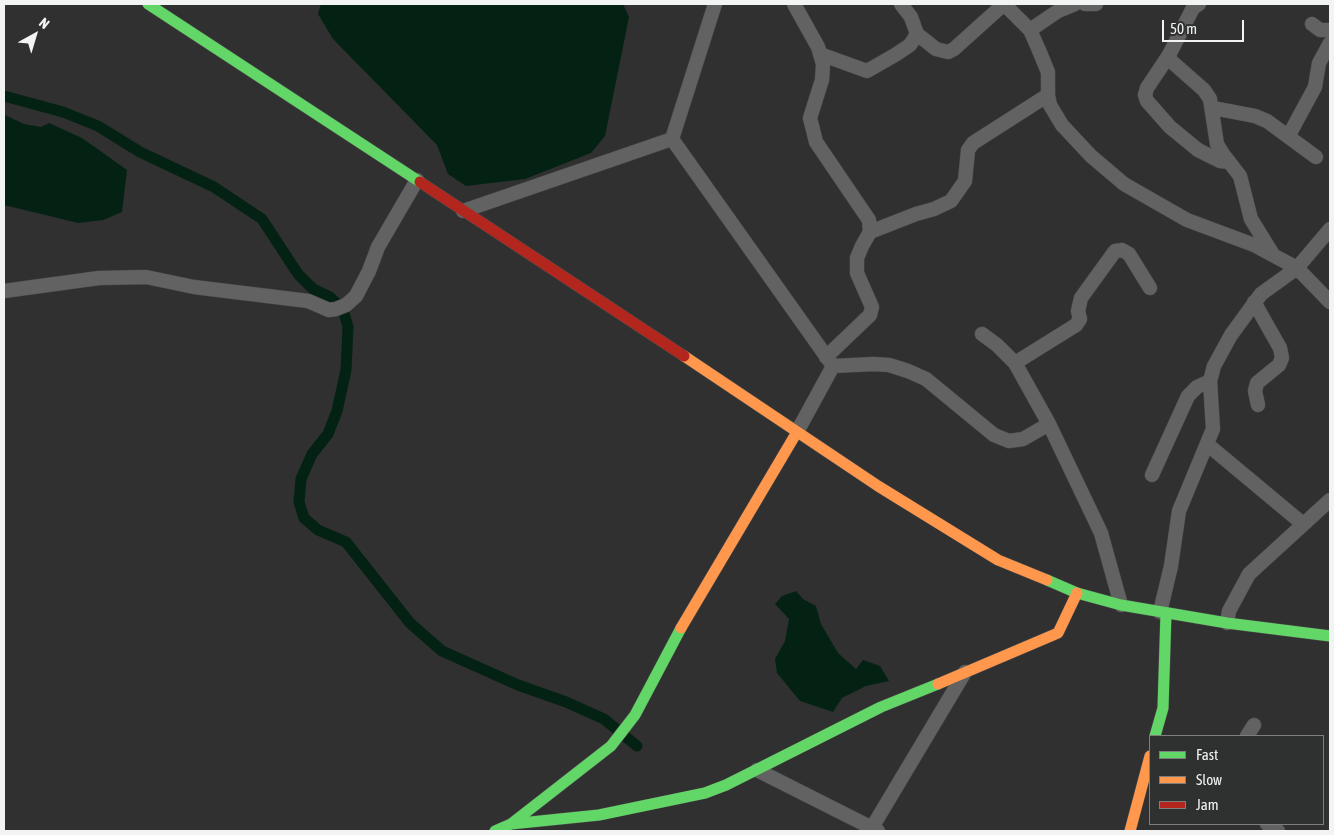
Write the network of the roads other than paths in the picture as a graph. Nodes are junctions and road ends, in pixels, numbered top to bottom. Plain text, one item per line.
1 (148, 4) edge
2 (715, 4) edge
3 (794, 4) edge
4 (901, 4) edge
5 (1004, 4) edge
6 (1075, 4) edge
7 (1085, 4) edge
8 (1096, 4) edge
9 (1193, 5) edge
10 (1312, 24) dead end
11 (1030, 30) junction
12 (1330, 30) edge
13 (917, 34) junction
14 (1330, 43) edge
15 (820, 54) junction
16 (1169, 55) junction
17 (1048, 95) junction
18 (1213, 108) junction
19 (1289, 135) junction
20 (672, 139) junction
21 (1316, 157) dead end
22 (1229, 162) junction
23 (417, 180) junction
24 (463, 211) junction
25 (1330, 229) edge
26 (870, 232) junction
27 (1324, 246) edge
28 (1274, 256) junction
29 (1297, 268) junction
30 (1150, 288) dead end
31 (4, 291) edge
32 (1254, 302) junction
33 (1330, 302) edge
34 (982, 334) dead end
35 (829, 362) junction
36 (1015, 363) junction
37 (1210, 381) junction
38 (1258, 405) dead end
39 (1049, 424) junction
40 (797, 432) junction
41 (1207, 444) junction
42 (1152, 475) dead end
43 (1330, 500) edge
44 (1303, 524) junction
45 (1077, 593) junction
46 (1122, 605) junction
47 (1163, 612) junction
48 (1223, 622) junction
49 (1330, 636) edge
50 (965, 671) junction
51 (1155, 735) edge
52 (1149, 760) edge
53 (757, 770) junction
54 (512, 824) junction
55 (873, 830) edge
56 (495, 831) edge
57 (1130, 831) edge

1 - 23 main road
2 - 20 street
3 - 15 street
4 - 13 street
5 - 11 street
5 - 13 street
6 - 11 street
7 - 8 street
9 - 16 street
10 - 12 street
11 - 17 street
13 - 15 street
14 - 19 street
15 - 26 street
16 - 18 street
16 - 22 street
17 - 26 street
17 - 28 street
18 - 19 street
18 - 22 street
19 - 21 street
20 - 24 street
20 - 35 street
22 - 28 street
23 - 24 main road
23 - 31 street
24 - 40 main road
25 - 27 street
26 - 35 street
27 - 29 street
28 - 29 street
29 - 32 street
29 - 33 street
30 - 36 street
32 - 37 street
32 - 38 street
34 - 36 street
35 - 39 street
35 - 40 street
36 - 39 street
37 - 41 street
37 - 42 street
39 - 46 street
40 - 45 main road
40 - 54 main road
41 - 44 street
41 - 47 street
43 - 44 street
44 - 48 street
45 - 46 main road
45 - 50 main road
46 - 47 main road
47 - 48 main road
47 - 51 main road
48 - 49 main road
50 - 53 main road
50 - 55 street
52 - 57 main road
53 - 54 main road
53 - 55 street
54 - 56 main road

